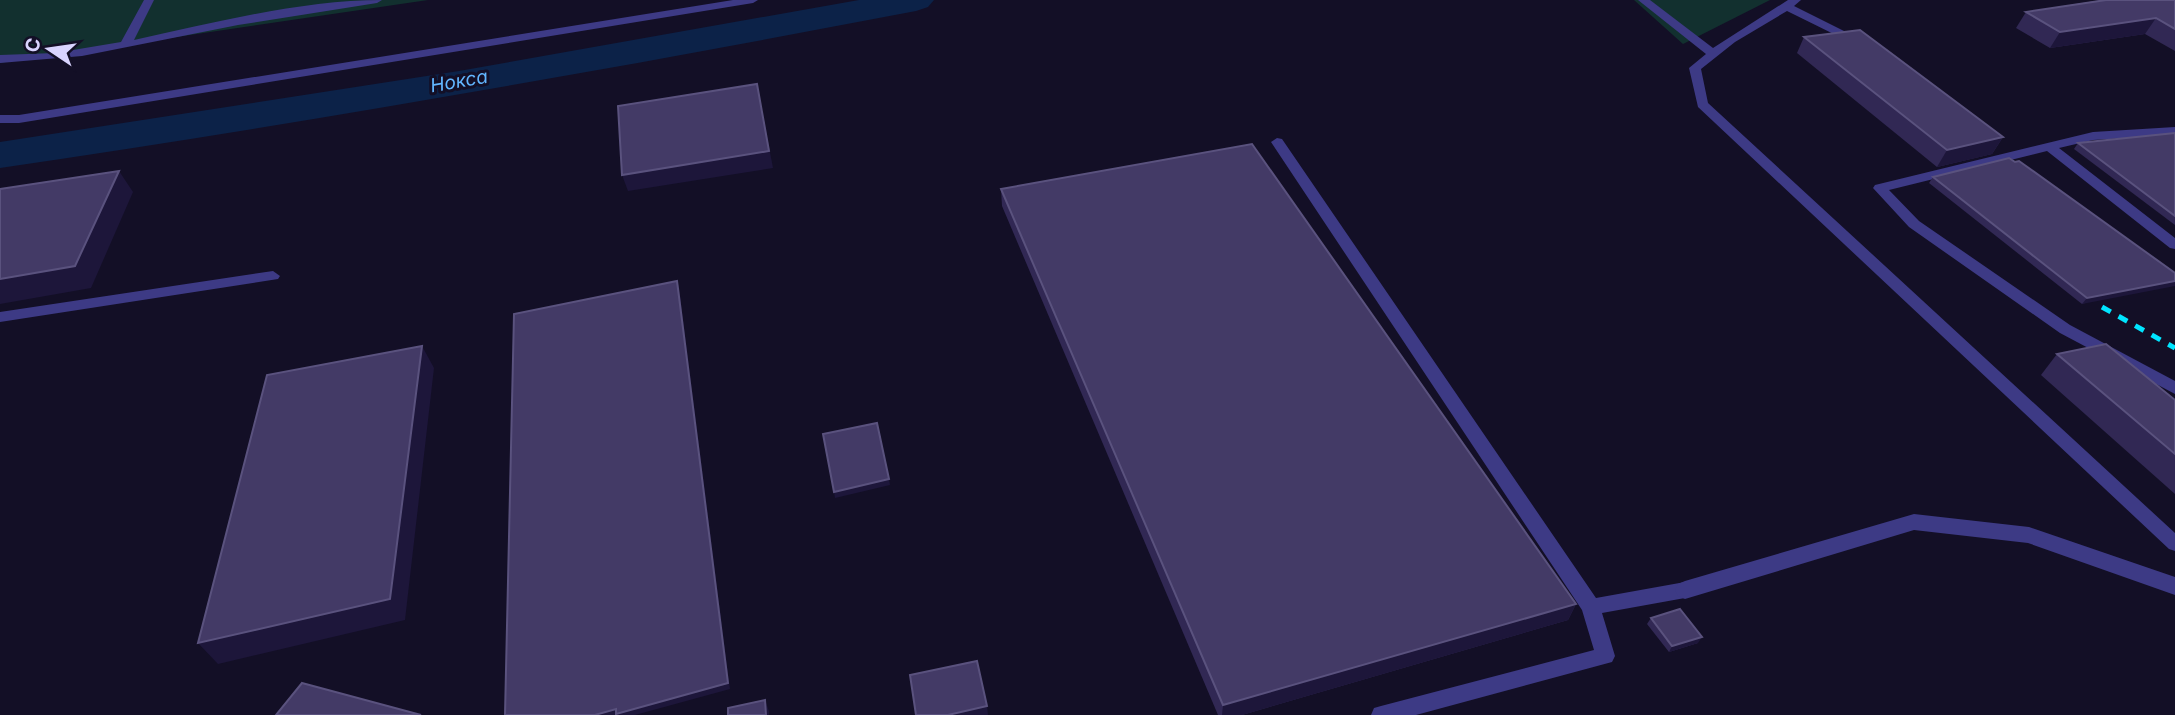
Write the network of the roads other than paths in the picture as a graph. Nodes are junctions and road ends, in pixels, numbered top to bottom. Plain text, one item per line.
1 (149, 0) edge
2 (377, 0) edge
3 (753, 0) edge
4 (1643, 0) edge
5 (1791, 3) edge
6 (125, 45) junction
7 (1873, 50) edge
8 (1713, 54) junction
9 (0, 59) edge
10 (0, 119) edge
11 (2175, 131) edge
12 (1277, 142) dead end
13 (2050, 147) junction
14 (2175, 245) edge
15 (273, 276) dead end
16 (0, 317) edge
17 (2175, 388) edge
18 (2175, 544) edge
19 (2175, 586) edge
20 (1685, 590) joint
21 (1591, 607) junction
22 (1381, 715) edge

1 - 6 lane
2 - 6 lane
3 - 10 lane
4 - 8 lane
5 - 7 lane
5 - 8 lane
6 - 9 lane
8 - 18 lane
11 - 13 lane
12 - 21 lane
13 - 14 lane
13 - 17 lane
15 - 16 lane
19 - 20 street
20 - 21 lane
21 - 22 lane

